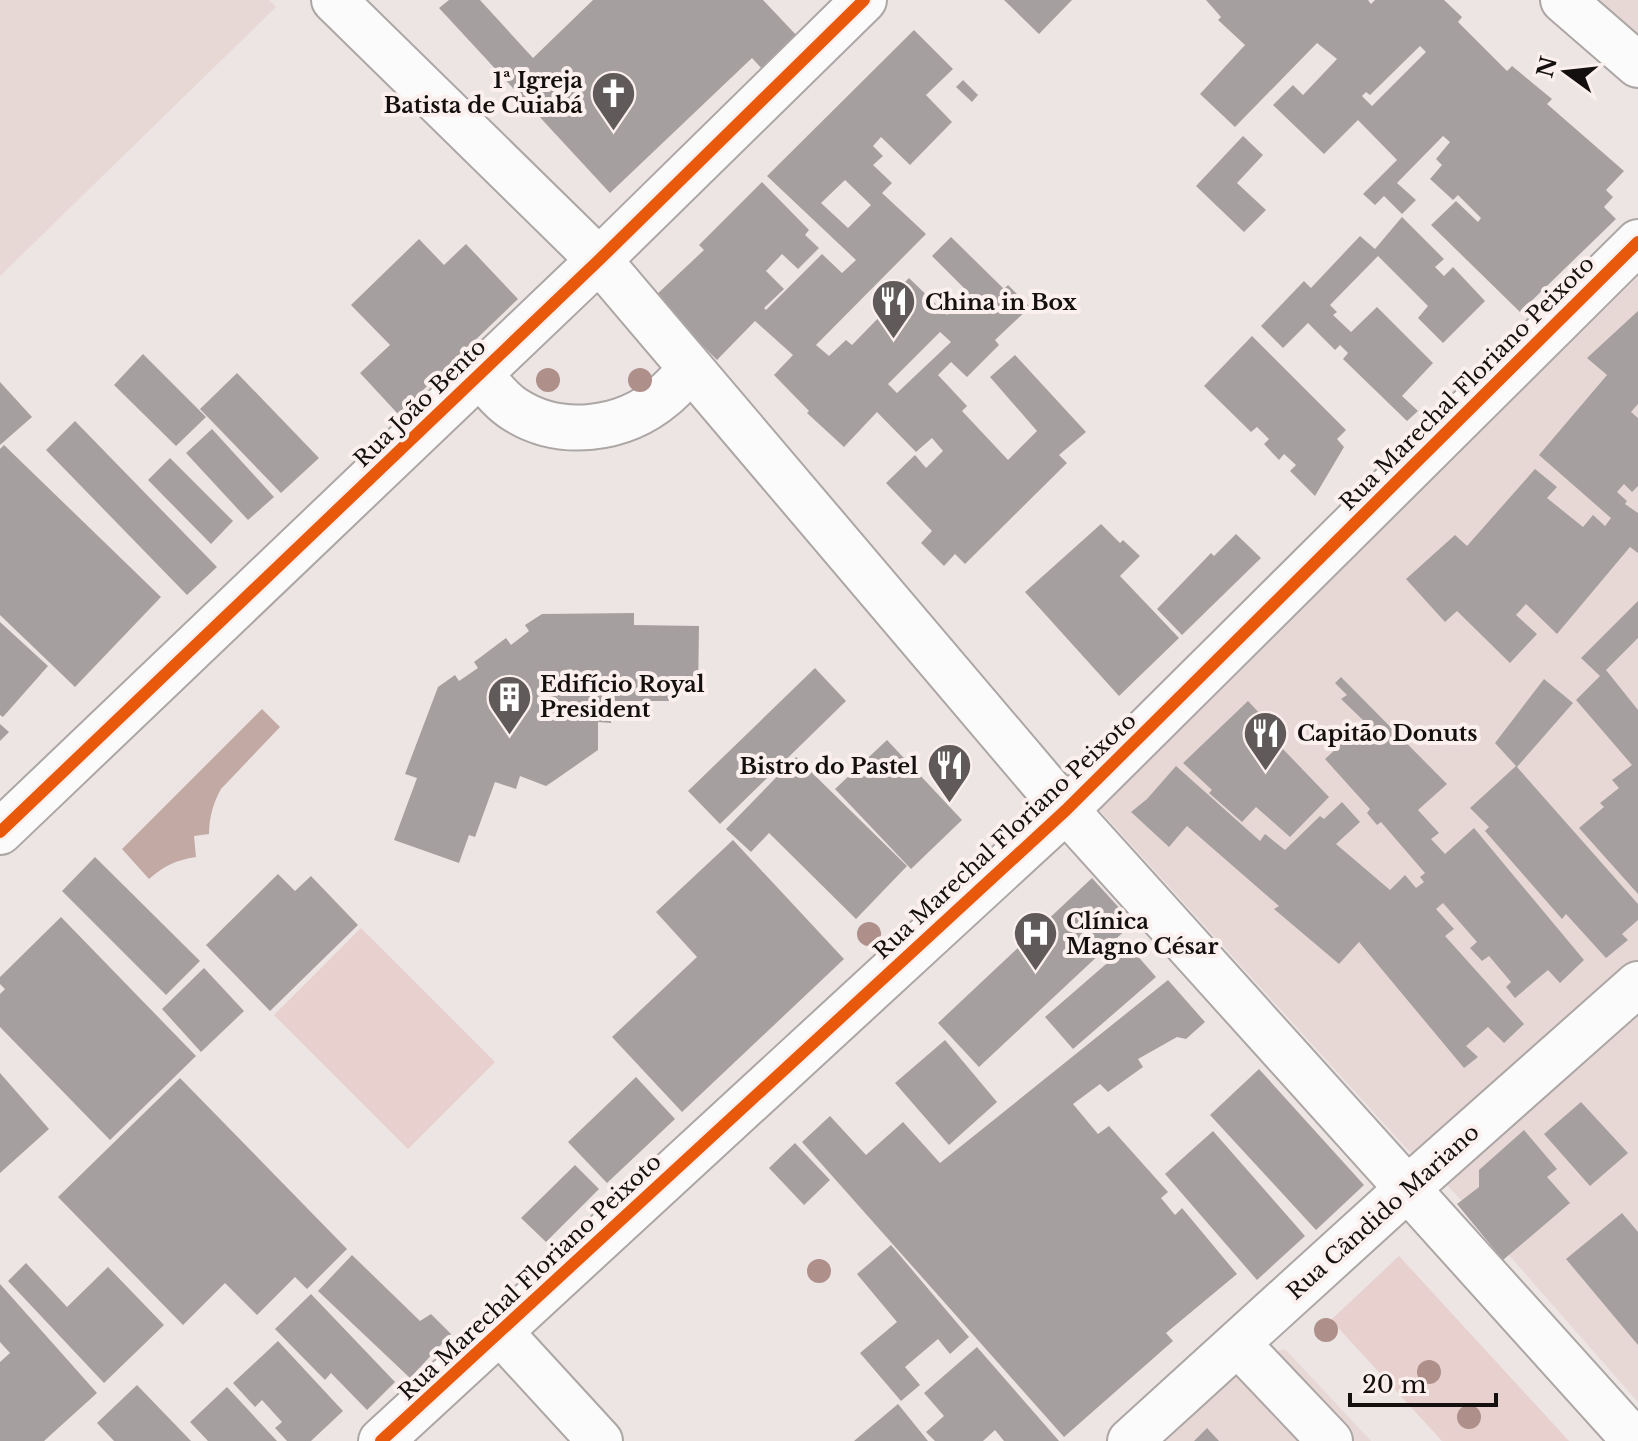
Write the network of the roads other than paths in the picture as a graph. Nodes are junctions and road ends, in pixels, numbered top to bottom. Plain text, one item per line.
1 (334, 0) edge
2 (864, 0) edge
3 (1563, 0) edge
4 (1638, 65) edge
5 (1638, 242) edge
6 (599, 260) junction
7 (691, 369) junction
8 (480, 374) junction
9 (1066, 810) junction
10 (0, 832) edge
11 (1638, 984) edge
12 (1407, 1189) junction
13 (500, 1332) junction
14 (1238, 1344) junction
15 (381, 1441) edge
16 (600, 1441) edge
17 (1130, 1441) edge
18 (1330, 1441) edge
19 (1635, 1441) edge

1 - 6 street
2 - 6 street, Rua João Bento
3 - 4 street
5 - 9 street, Rua Marechal Floriano Peixoto
6 - 7 street
6 - 8 street, Rua João Bento
7 - 8 street
7 - 9 street
8 - 10 street, Rua João Bento
9 - 12 street
9 - 13 street, Rua Marechal Floriano Peixoto
11 - 12 street, Rua Cândido Mariano
12 - 14 street, Rua Cândido Mariano
12 - 19 street
13 - 15 street, Rua Marechal Floriano Peixoto
13 - 16 street
14 - 17 street, Rua Cândido Mariano
14 - 18 street

